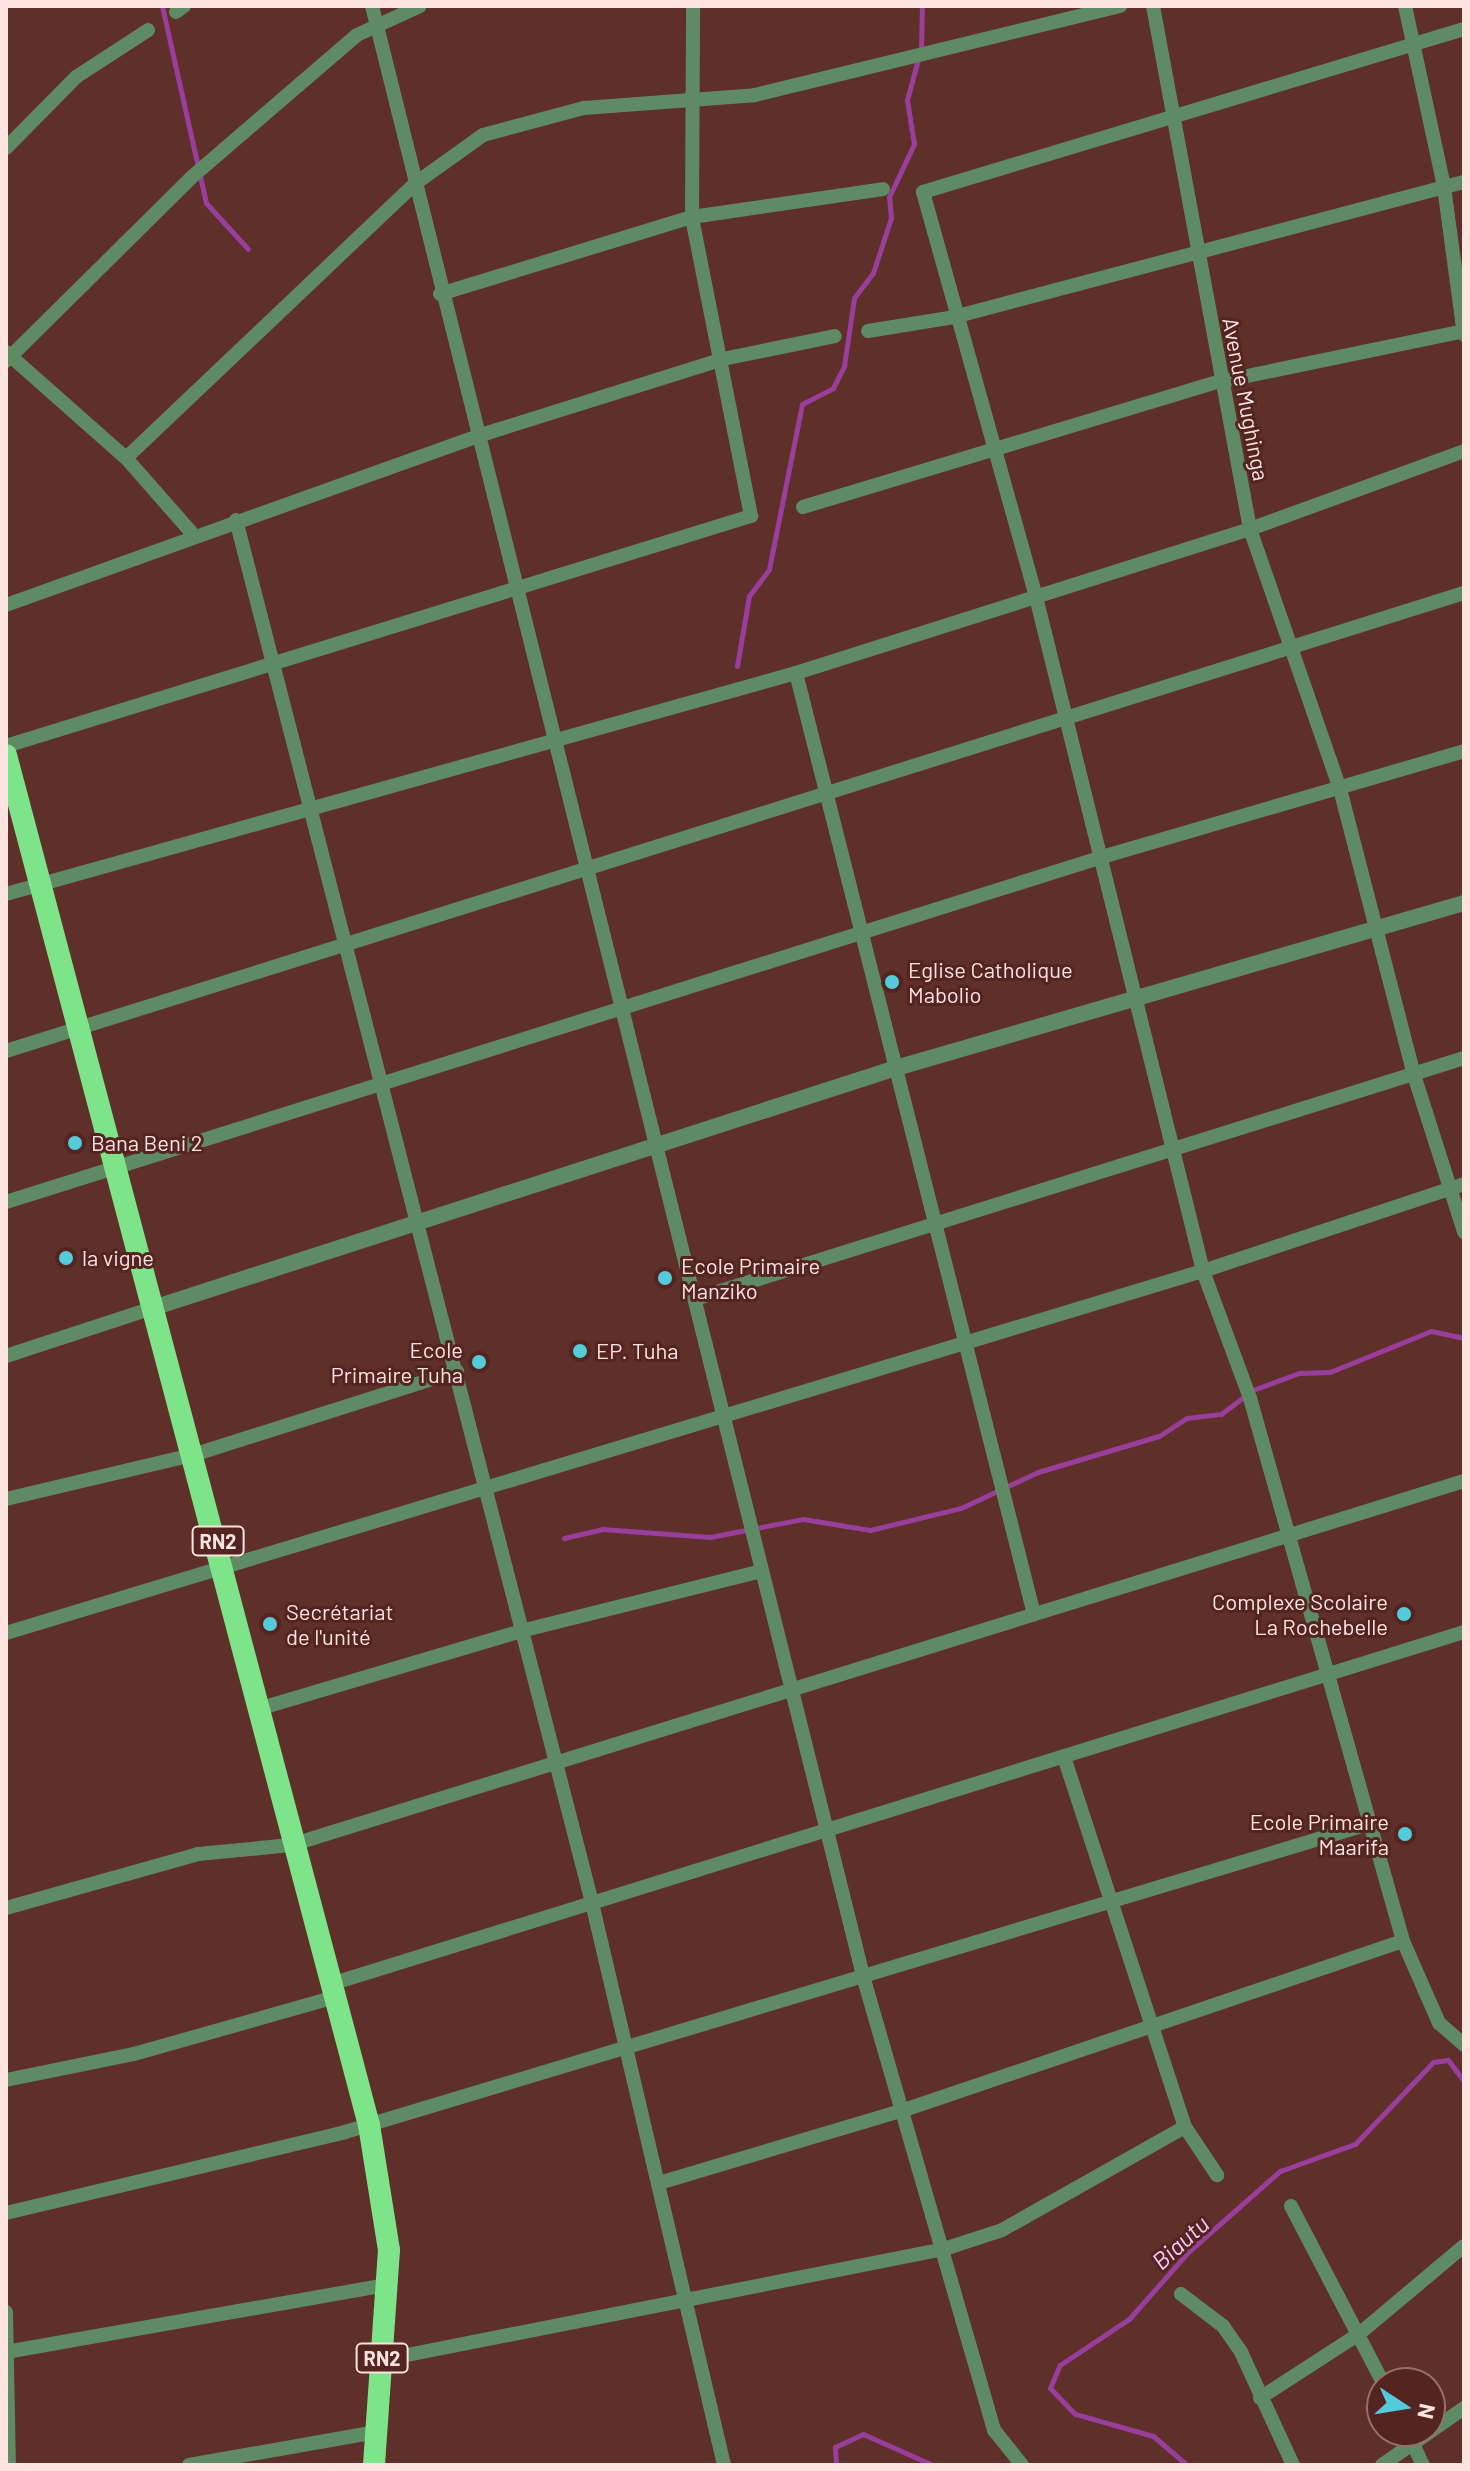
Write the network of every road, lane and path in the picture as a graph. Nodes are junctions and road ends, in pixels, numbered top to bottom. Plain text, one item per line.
1 (372, 6) edge
2 (420, 6) edge
3 (693, 6) edge
4 (1120, 6) edge
5 (1153, 6) edge
6 (1405, 6) edge
7 (377, 25) junction
8 (1464, 29) edge
9 (148, 30) dead end
10 (1412, 45) junction
11 (688, 104) junction
12 (1172, 123) junction
13 (6, 148) edge
14 (1464, 182) edge
15 (416, 183) junction
16 (1444, 187) junction
17 (883, 189) dead end
18 (692, 217) junction
19 (1195, 251) junction
20 (440, 294) junction
21 (954, 317) junction
22 (868, 331) dead end
23 (1463, 333) edge
24 (835, 336) dead end
25 (8, 356) edge
26 (723, 359) junction
27 (1218, 382) junction
28 (481, 435) junction
29 (991, 448) junction
30 (1464, 451) edge
31 (126, 458) junction
32 (803, 507) dead end
33 (236, 520) junction
34 (1250, 529) junction
35 (192, 533) junction
36 (519, 589) junction
37 (1464, 593) edge
38 (1036, 597) junction
39 (6, 605) edge
40 (1295, 644) junction
41 (276, 667) junction
42 (796, 673) junction
43 (1066, 721) junction
44 (554, 738) junction
45 (6, 746) edge
46 (1464, 751) edge
47 (6, 755) edge
48 (1340, 789) junction
49 (827, 797) junction
50 (315, 807) junction
51 (1102, 857) junction
52 (591, 868) junction
53 (44, 882) junction
54 (6, 894) edge
55 (1464, 903) edge
56 (1378, 930) junction
57 (861, 936) junction
58 (347, 944) junction
59 (1138, 998) junction
60 (623, 1012) junction
61 (81, 1030) junction
62 (6, 1051) edge
63 (1464, 1058) edge
64 (896, 1068) junction
65 (1414, 1075) junction
66 (381, 1082) junction
67 (661, 1147) junction
68 (1174, 1149) junction
69 (117, 1172) junction
70 (1457, 1187) edge
71 (6, 1202) edge
72 (938, 1224) junction
73 (419, 1225) junction
74 (1464, 1232) edge
75 (1203, 1271) junction
76 (695, 1299) junction
77 (156, 1307) junction
78 (965, 1338) junction
79 (6, 1356) edge
80 (457, 1371) junction
81 (723, 1417) junction
82 (196, 1454) junction
83 (1464, 1481) edge
84 (484, 1491) junction
85 (6, 1499) edge
86 (1289, 1535) junction
87 (225, 1570) junction
88 (761, 1571) junction
89 (1034, 1614) junction
90 (521, 1631) junction
91 (1464, 1632) edge
92 (6, 1633) edge
93 (1332, 1675) junction
94 (794, 1690) junction
95 (258, 1709) junction
96 (1064, 1757) junction
97 (557, 1766) junction
98 (1365, 1825) junction
99 (829, 1833) junction
100 (291, 1845) junction
101 (1111, 1900) junction
102 (592, 1903) junction
103 (6, 1908) edge
104 (1403, 1941) junction
105 (863, 1976) junction
106 (334, 1990) junction
107 (1149, 2025) junction
108 (1464, 2045) edge
109 (625, 2047) junction
110 (6, 2080) edge
111 (904, 2110) junction
112 (369, 2125) junction
113 (1185, 2127) junction
114 (1217, 2175) dead end
115 (659, 2183) junction
116 (1291, 2206) dead end
117 (6, 2213) edge
118 (944, 2249) junction
119 (1462, 2252) edge
120 (387, 2285) junction
121 (1181, 2294) dead end
122 (691, 2305) junction
123 (6, 2312) edge
124 (1359, 2334) junction
125 (8, 2352) edge
126 (382, 2360) junction
127 (1375, 2367) edge
128 (1260, 2398) junction
129 (1464, 2408) edge
130 (1446, 2418) edge
131 (376, 2432) junction
132 (1401, 2447) edge
133 (9, 2465) edge
134 (189, 2465) edge
135 (374, 2465) edge
136 (724, 2465) edge
137 (1022, 2465) edge
138 (1293, 2465) edge
139 (1382, 2465) edge

1 - 7 street
2 - 7 street
3 - 11 street
4 - 11 street
5 - 12 street, Avenue Mughinga
6 - 10 street
7 - 15 street
7 - 25 street
8 - 10 street
9 - 13 street
10 - 12 street
10 - 16 street
11 - 15 street
11 - 18 street
12 - 19 street, Avenue Mughinga
12 - 21 street
14 - 16 street
15 - 20 street
15 - 31 street
16 - 19 street
16 - 23 street
17 - 18 street
18 - 20 street
18 - 26 street
19 - 21 street
19 - 27 street, Avenue Mughinga
20 - 28 street
21 - 22 street
21 - 29 street
23 - 27 street
24 - 26 street
25 - 31 street
26 - 28 street
26 - 36 street
27 - 29 street
27 - 34 street, Avenue Mughinga
28 - 33 street
28 - 36 street
29 - 32 street
29 - 38 street
30 - 34 street
31 - 35 street
33 - 35 street
33 - 41 street
34 - 38 street
34 - 40 street, Avenue Mughinga
35 - 39 street
36 - 41 street
36 - 44 street
37 - 40 street
38 - 42 street
38 - 43 street
40 - 43 street
40 - 48 street, Avenue Mughinga
41 - 45 street
41 - 50 street
42 - 44 street
42 - 49 street
43 - 49 street
43 - 51 street
44 - 50 street
44 - 52 street
46 - 48 street
47 - 53 highway, RN2
48 - 51 street
48 - 56 street, Avenue Mughinga
49 - 52 street
49 - 57 street
50 - 53 street
50 - 58 street
51 - 57 street
51 - 59 street
52 - 58 street
52 - 60 street
53 - 54 street
53 - 61 highway, RN2
55 - 56 street
56 - 59 street
56 - 65 street, Avenue Mughinga
57 - 60 street
57 - 64 street
58 - 61 street
58 - 66 street
59 - 64 street
59 - 68 street
60 - 66 street
60 - 67 street
61 - 62 street
61 - 69 highway, RN2
63 - 65 street
64 - 67 street
64 - 72 street
65 - 68 street
65 - 70 street, Avenue Mughinga
66 - 69 street
66 - 73 street
67 - 73 street
67 - 76 street
68 - 72 street
68 - 75 street
69 - 71 street
69 - 77 highway, RN2
70 - 74 street, Avenue Mughinga
70 - 75 street
72 - 76 street
72 - 78 street
73 - 77 street
73 - 80 street
75 - 78 street
75 - 86 street
76 - 81 street
77 - 79 street
77 - 82 highway, RN2
78 - 81 street
78 - 89 street
80 - 82 street
80 - 84 street
81 - 84 street
81 - 88 street
82 - 85 street
82 - 87 highway, RN2
83 - 86 street
84 - 87 street
84 - 90 street
86 - 89 street
86 - 93 street
87 - 92 street
87 - 95 highway, RN2
88 - 90 street
88 - 94 street
89 - 94 street
90 - 95 street
90 - 97 street
91 - 93 street
93 - 96 street
93 - 98 street
94 - 97 street
94 - 99 street
95 - 100 highway, RN2
96 - 99 street
96 - 101 street
97 - 100 street
97 - 102 street
98 - 101 street
98 - 104 street
99 - 102 street
99 - 105 street
100 - 103 street
100 - 106 highway, RN2
101 - 105 street
101 - 107 street
102 - 106 street
102 - 109 street
104 - 107 street
104 - 108 street
105 - 109 street
105 - 111 street
106 - 110 street
106 - 112 highway, RN2
107 - 111 street
107 - 113 street
109 - 112 street
109 - 115 street
111 - 115 street
111 - 118 street
112 - 117 street
112 - 120 highway, RN2
113 - 114 street
113 - 118 street
115 - 122 street
116 - 124 street
118 - 122 street
118 - 137 street
119 - 124 street
120 - 125 street
120 - 126 highway, RN2
121 - 128 street
122 - 126 street
122 - 136 street
123 - 125 street
124 - 127 street
124 - 128 street
125 - 133 street
126 - 131 highway, RN2
128 - 138 street
129 - 130 street
131 - 134 street
131 - 135 highway, RN2
132 - 139 street

